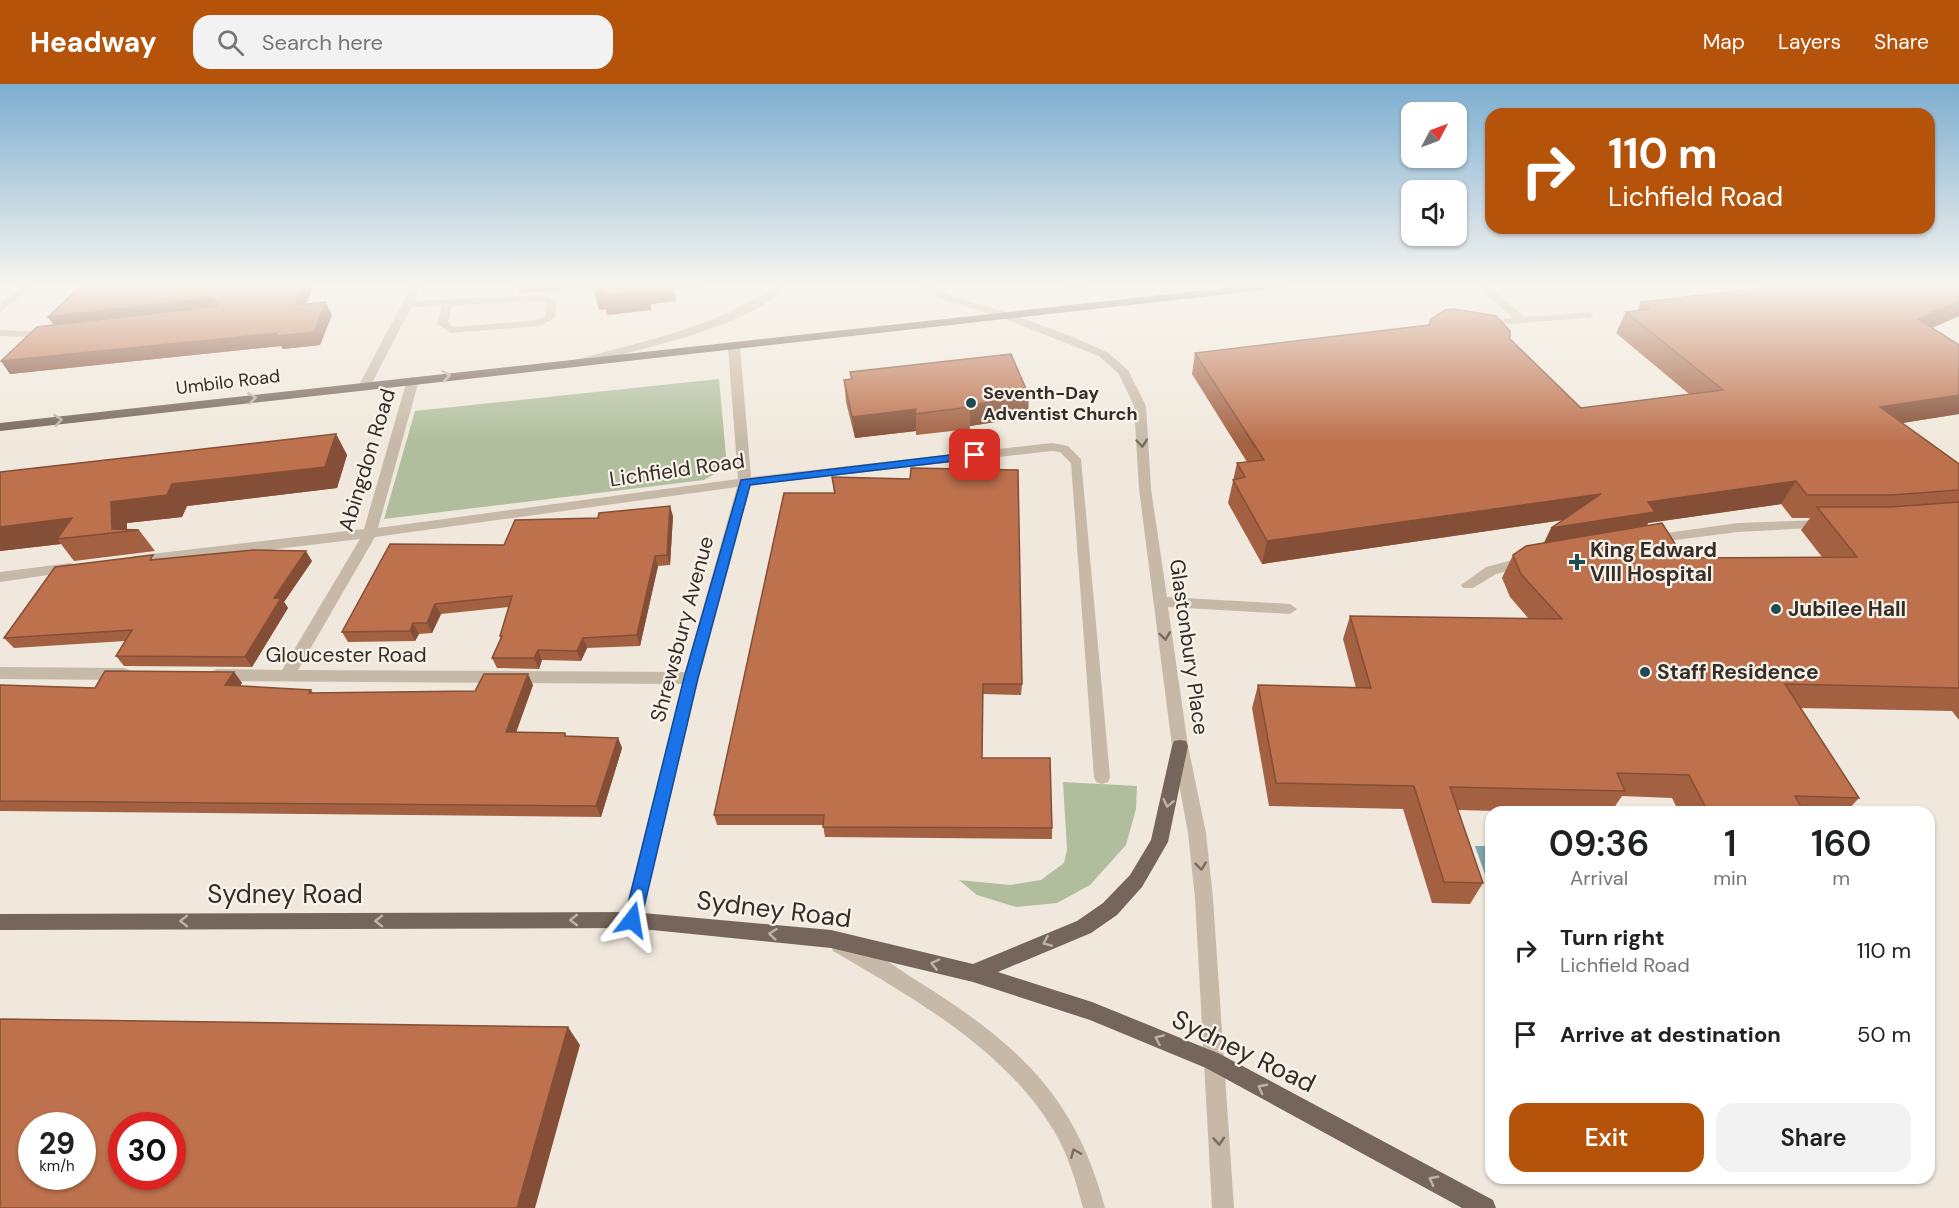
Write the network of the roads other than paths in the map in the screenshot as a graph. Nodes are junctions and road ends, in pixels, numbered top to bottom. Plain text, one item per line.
1 (389, 337) edge
2 (667, 337) edge
3 (818, 337) edge
4 (1064, 337) edge
5 (734, 347) junction
6 (579, 362) junction
7 (413, 380) junction
8 (365, 385) junction
9 (0, 427) edge
10 (745, 482) junction
11 (1841, 524) edge
12 (370, 533) junction
13 (1635, 542) edge
14 (1540, 560) edge
15 (116, 563) edge
16 (81, 567) edge
17 (0, 577) edge
18 (1468, 585) dead end
19 (1161, 602) junction
20 (1290, 609) dead end
21 (0, 673) edge
22 (143, 674) edge
23 (203, 675) edge
24 (287, 675) junction
25 (691, 678) junction
26 (1180, 746) junction
27 (1102, 777) dead end
28 (632, 920) junction
29 (0, 922) edge
30 (831, 939) junction
31 (973, 973) junction
32 (1213, 1062) junction
33 (1094, 1208) edge
34 (1223, 1208) edge
35 (1485, 1208) edge

1 - 8 street
2 - 6 street
3 - 5 main road, Umbilo Road
4 -> 19 street, Glastonbury Place
5 - 6 main road, Umbilo Road
5 - 10 street, Shrewsbury Avenue
7 -> 6 main road, Umbilo Road
7 - 8 main road, Umbilo Road
7 - 12 street, Abingdon Road
9 -> 8 main road, Umbilo Road
10 - 12 street, Lichfield Road
10 - 25 street, Shrewsbury Avenue
10 - 27 street, Lichfield Road
11 - 13 street
12 - 15 street, Lichfield Road
12 - 24 street, Abingdon Road
14 - 18 street
16 - 17 street
19 - 20 street
19 -> 26 street, Glastonbury Place
21 - 22 street
23 - 24 street, Gloucester Road
24 - 25 street, Gloucester Road
25 - 28 street, Shrewsbury Avenue
26 -> 31 main road
26 -> 32 street, Glastonbury Place
28 -> 29 main road, Sydney Road
30 -> 28 main road, Sydney Road
31 -> 30 main road, Sydney Road
33 -> 30 street
32 -> 31 main road, Sydney Road
32 -> 34 street, Glastonbury Place
35 -> 32 main road, Sydney Road

